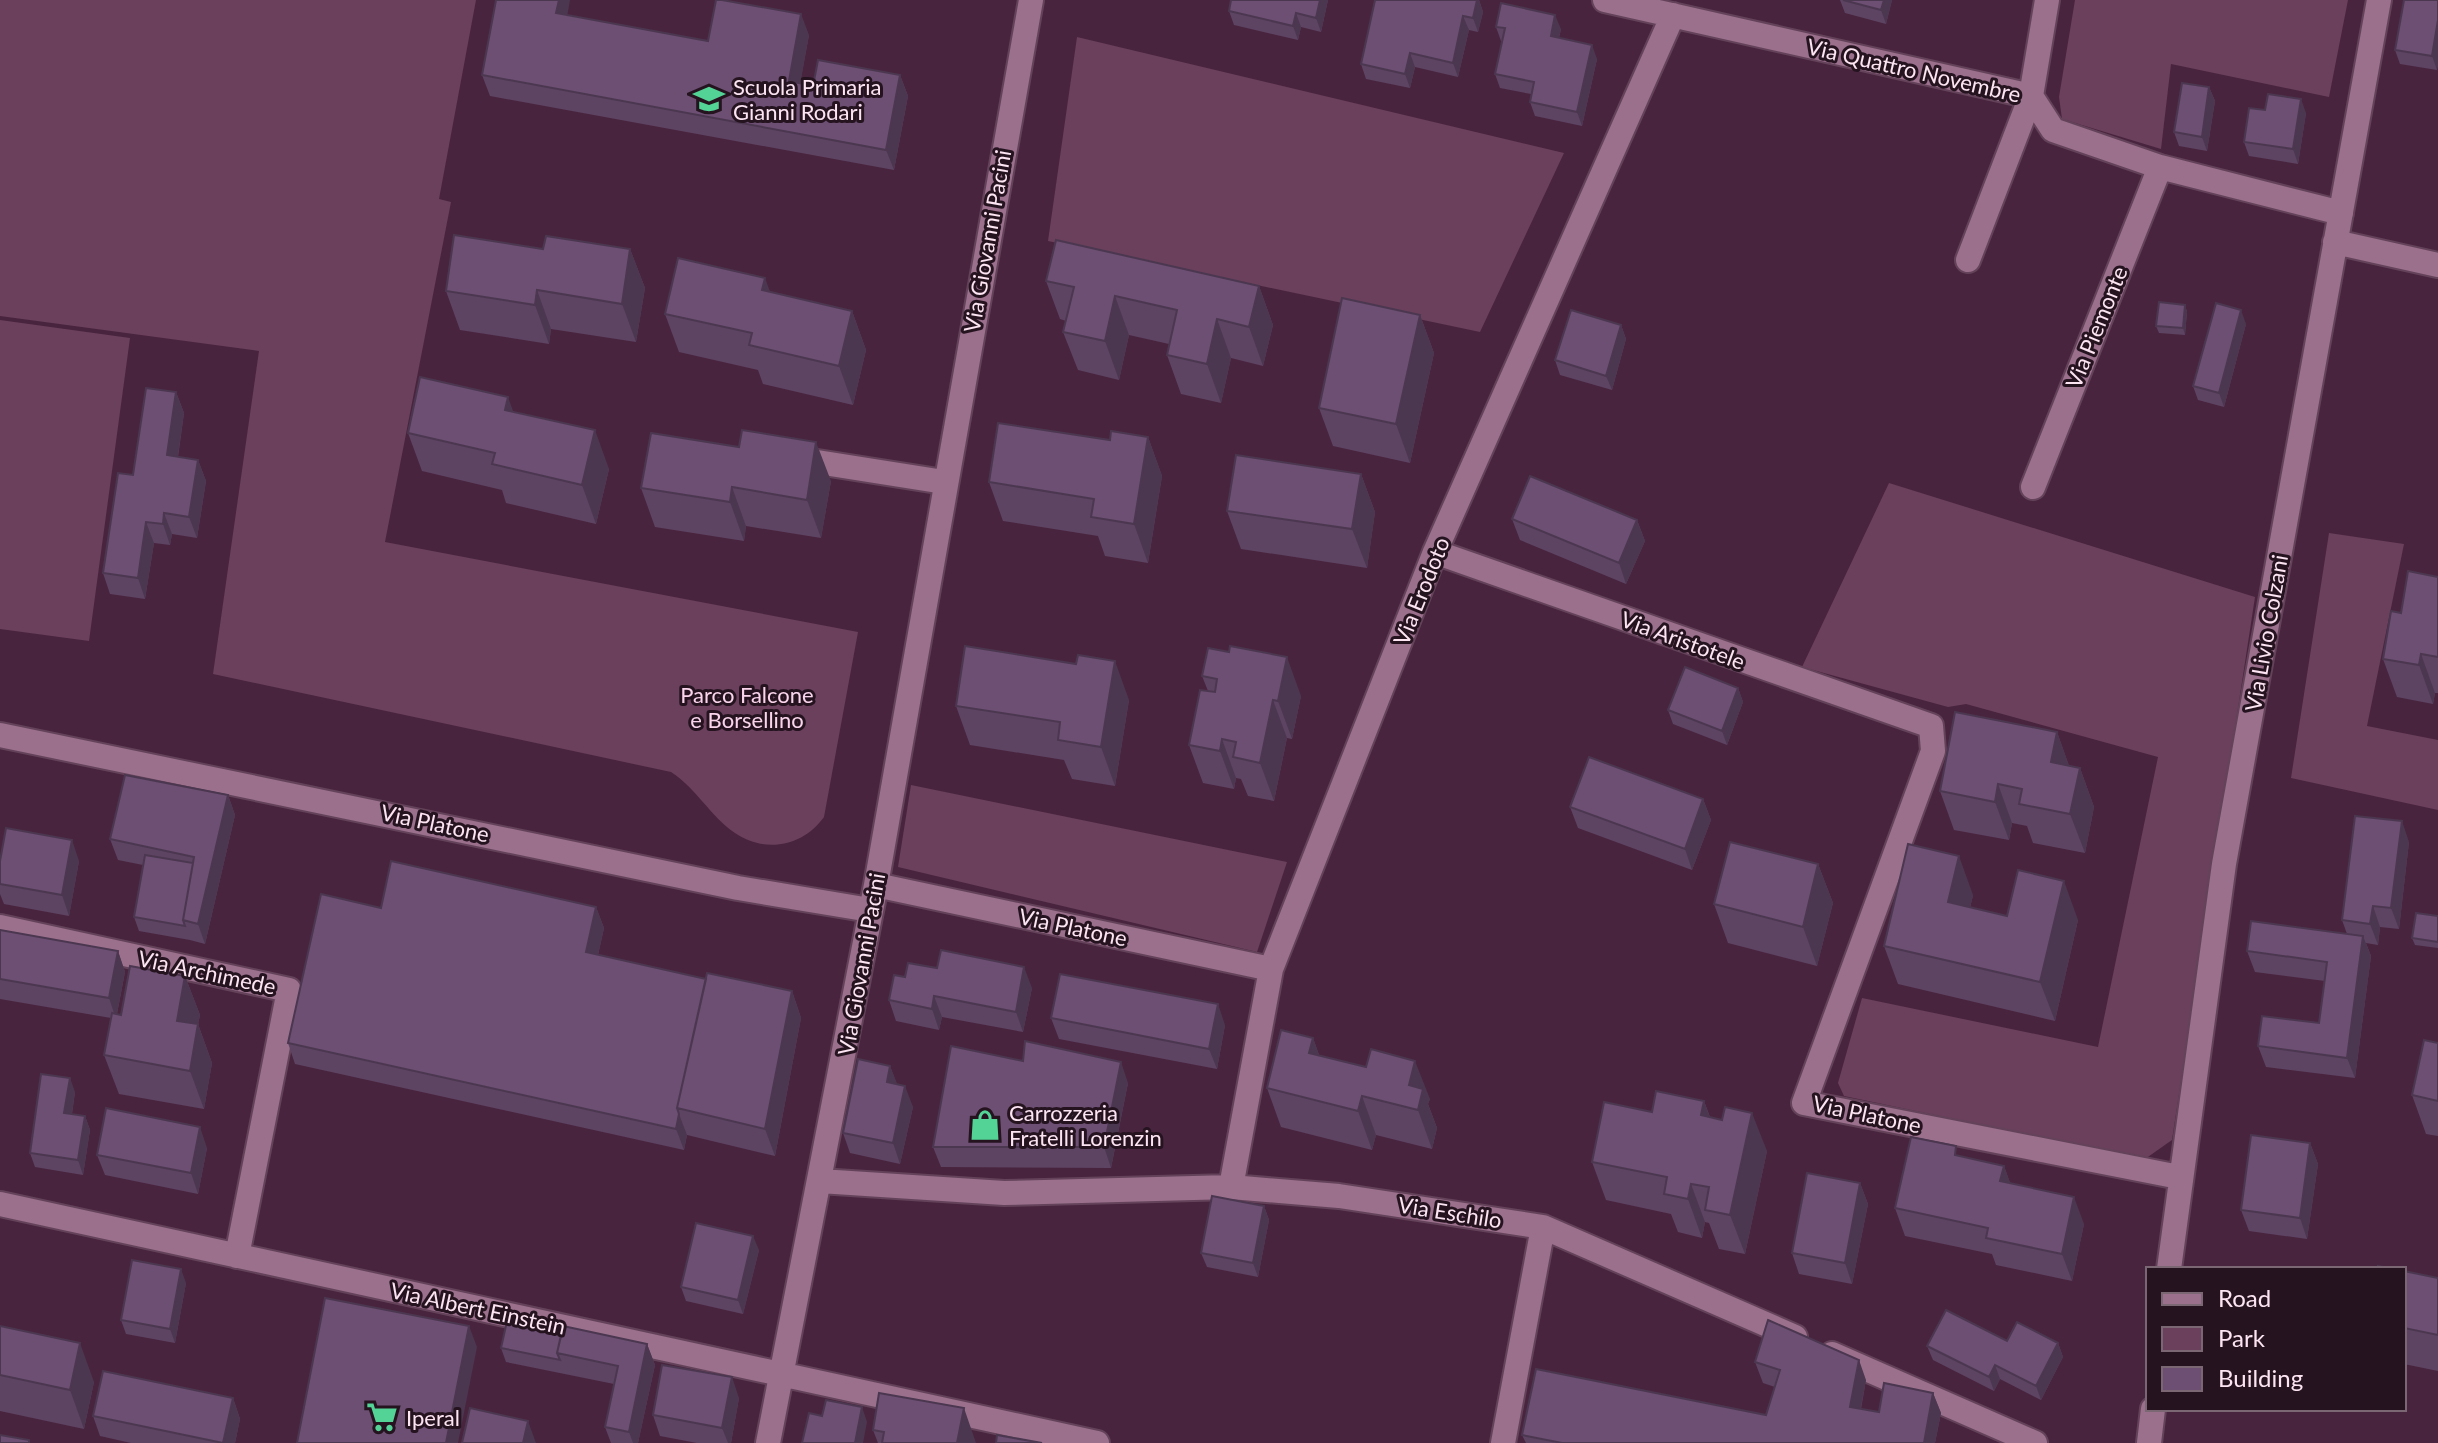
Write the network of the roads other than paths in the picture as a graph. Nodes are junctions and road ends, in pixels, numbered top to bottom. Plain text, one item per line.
1 (1031, 0) edge
2 (1605, 0) edge
3 (2047, 0) edge
4 (2379, 0) edge
5 (1673, 15) junction
6 (2031, 96) junction
7 (2160, 167) junction
8 (2341, 213) junction
9 (2335, 242) junction
10 (1968, 260) dead end
11 (2438, 265) edge
12 (772, 454) edge
13 (944, 482) junction
14 (2033, 487) dead end
15 (1435, 552) junction
16 (1931, 726) joint
17 (0, 735) edge
18 (876, 885) junction
19 (870, 910) junction
20 (0, 927) edge
21 (1271, 969) junction
22 (2179, 1177) junction
23 (820, 1181) junction
24 (1231, 1187) junction
25 (0, 1204) edge
26 (1543, 1227) junction
27 (237, 1256) junction
28 (2169, 1267) edge
29 (782, 1375) junction
30 (2153, 1411) edge
31 (768, 1443) edge
32 (1097, 1443) edge
33 (1503, 1443) edge
34 (2035, 1443) edge
35 (2149, 1443) edge

1 - 13 street, Via Giovanni Pacini
2 - 5 street, Via Quattro Novembre
3 - 6 street
4 - 8 street, Via Livio Colzani
5 - 6 street, Via Quattro Novembre
5 - 15 street, Via Erodoto
6 - 7 street, Via Quattro Novembre
6 - 10 street
7 - 8 street, Via Quattro Novembre
7 - 14 street, Via Piemonte
8 - 9 street, Via Livio Colzani
9 - 11 street
9 - 22 street, Via Livio Colzani
12 - 13 street
13 - 18 street, Via Giovanni Pacini
15 - 16 street, Via Aristotele
15 - 21 street, Via Erodoto
16 - 22 street, Via Platone
17 - 19 street, Via Platone
18 - 19 street, Via Giovanni Pacini
18 - 21 street, Via Platone
19 - 23 street, Via Giovanni Pacini
20 - 27 street, Via Archimede
21 - 24 street, Via Erodoto
22 - 28 street, Via Livio Colzani
23 - 24 street, Via Eschilo
23 - 29 street, Via Giovanni Pacini
24 - 26 street, Via Eschilo
25 - 27 street, Via Albert Einstein
26 - 33 street
26 - 34 street, Via Eschilo
27 - 29 street, Via Albert Einstein
29 - 31 street, Via Giovanni Pacini
29 - 32 street, Via Albert Einstein
30 - 35 street

